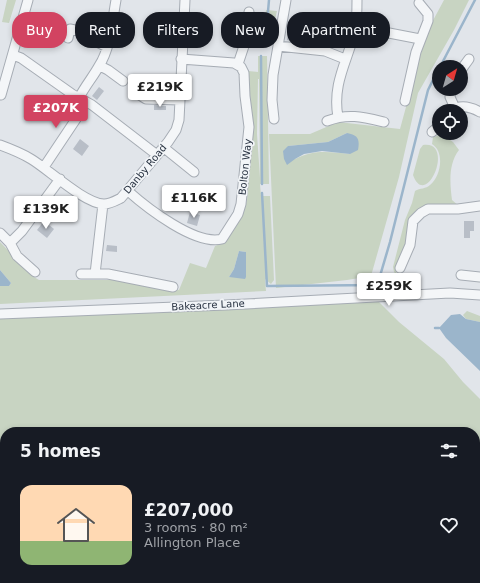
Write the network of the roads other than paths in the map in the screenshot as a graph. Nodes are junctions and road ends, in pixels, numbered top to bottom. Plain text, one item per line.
1 (28, 0) edge
2 (116, 0) edge
3 (186, 0) edge
4 (286, 0) edge
5 (357, 0) edge
6 (419, 3) dead end
7 (114, 12) edge
8 (357, 12) edge
9 (75, 30) edge
10 (390, 33) edge
11 (68, 38) dead end
12 (420, 39) junction
13 (279, 40) edge
14 (279, 46) edge
15 (107, 48) edge
16 (244, 48) edge
17 (278, 48) edge
18 (350, 48) edge
19 (13, 55) junction
20 (181, 59) junction
21 (346, 59) junction
22 (238, 64) junction
23 (100, 66) junction
24 (122, 81) dead end
25 (135, 92) dead end
26 (1, 96) dead end
27 (82, 100) junction
28 (180, 100) junction
29 (405, 101) dead end
30 (468, 108) edge
31 (480, 112) edge
32 (338, 117) junction
33 (274, 119) dead end
34 (327, 121) dead end
35 (384, 122) dead end
36 (0, 145) edge
37 (163, 147) junction
38 (157, 155) junction
39 (44, 167) junction
40 (194, 172) dead end
41 (60, 180) junction
42 (128, 191) junction
43 (103, 204) junction
44 (480, 206) edge
45 (0, 234) edge
46 (10, 243) junction
47 (400, 268) dead end
48 (35, 272) dead end
49 (81, 274) dead end
50 (95, 274) junction
51 (461, 275) dead end
52 (480, 277) edge
53 (173, 287) dead end
54 (480, 296) edge
55 (0, 314) edge

1 - 19 street
2 - 7 street
3 - 20 street, Danby Road
4 - 13 street
5 - 8 street
6 - 12 street
9 - 11 street
10 - 12 street
12 - 29 street
14 - 21 street
15 - 23 street
16 - 22 street
17 - 33 street
18 - 21 street
19 - 26 street
19 - 27 street
20 - 22 street
20 - 28 street, Danby Road
21 - 32 street
22 - 42 street, Bolton Way
23 - 24 street
23 - 27 street
25 - 28 street
27 - 38 street
27 - 39 street
28 - 37 street, Danby Road
30 - 31 street
32 - 34 street
32 - 35 street
36 - 39 street
37 - 38 street, Danby Road
37 - 40 street
38 - 42 street, Danby Road
39 - 41 street
41 - 43 street
41 - 46 street
42 - 43 street, Danby Road
43 - 50 street
44 - 47 street
45 - 46 street
46 - 48 street
49 - 50 street
50 - 53 street
51 - 52 street
54 - 55 street, Bakeacre Lane

